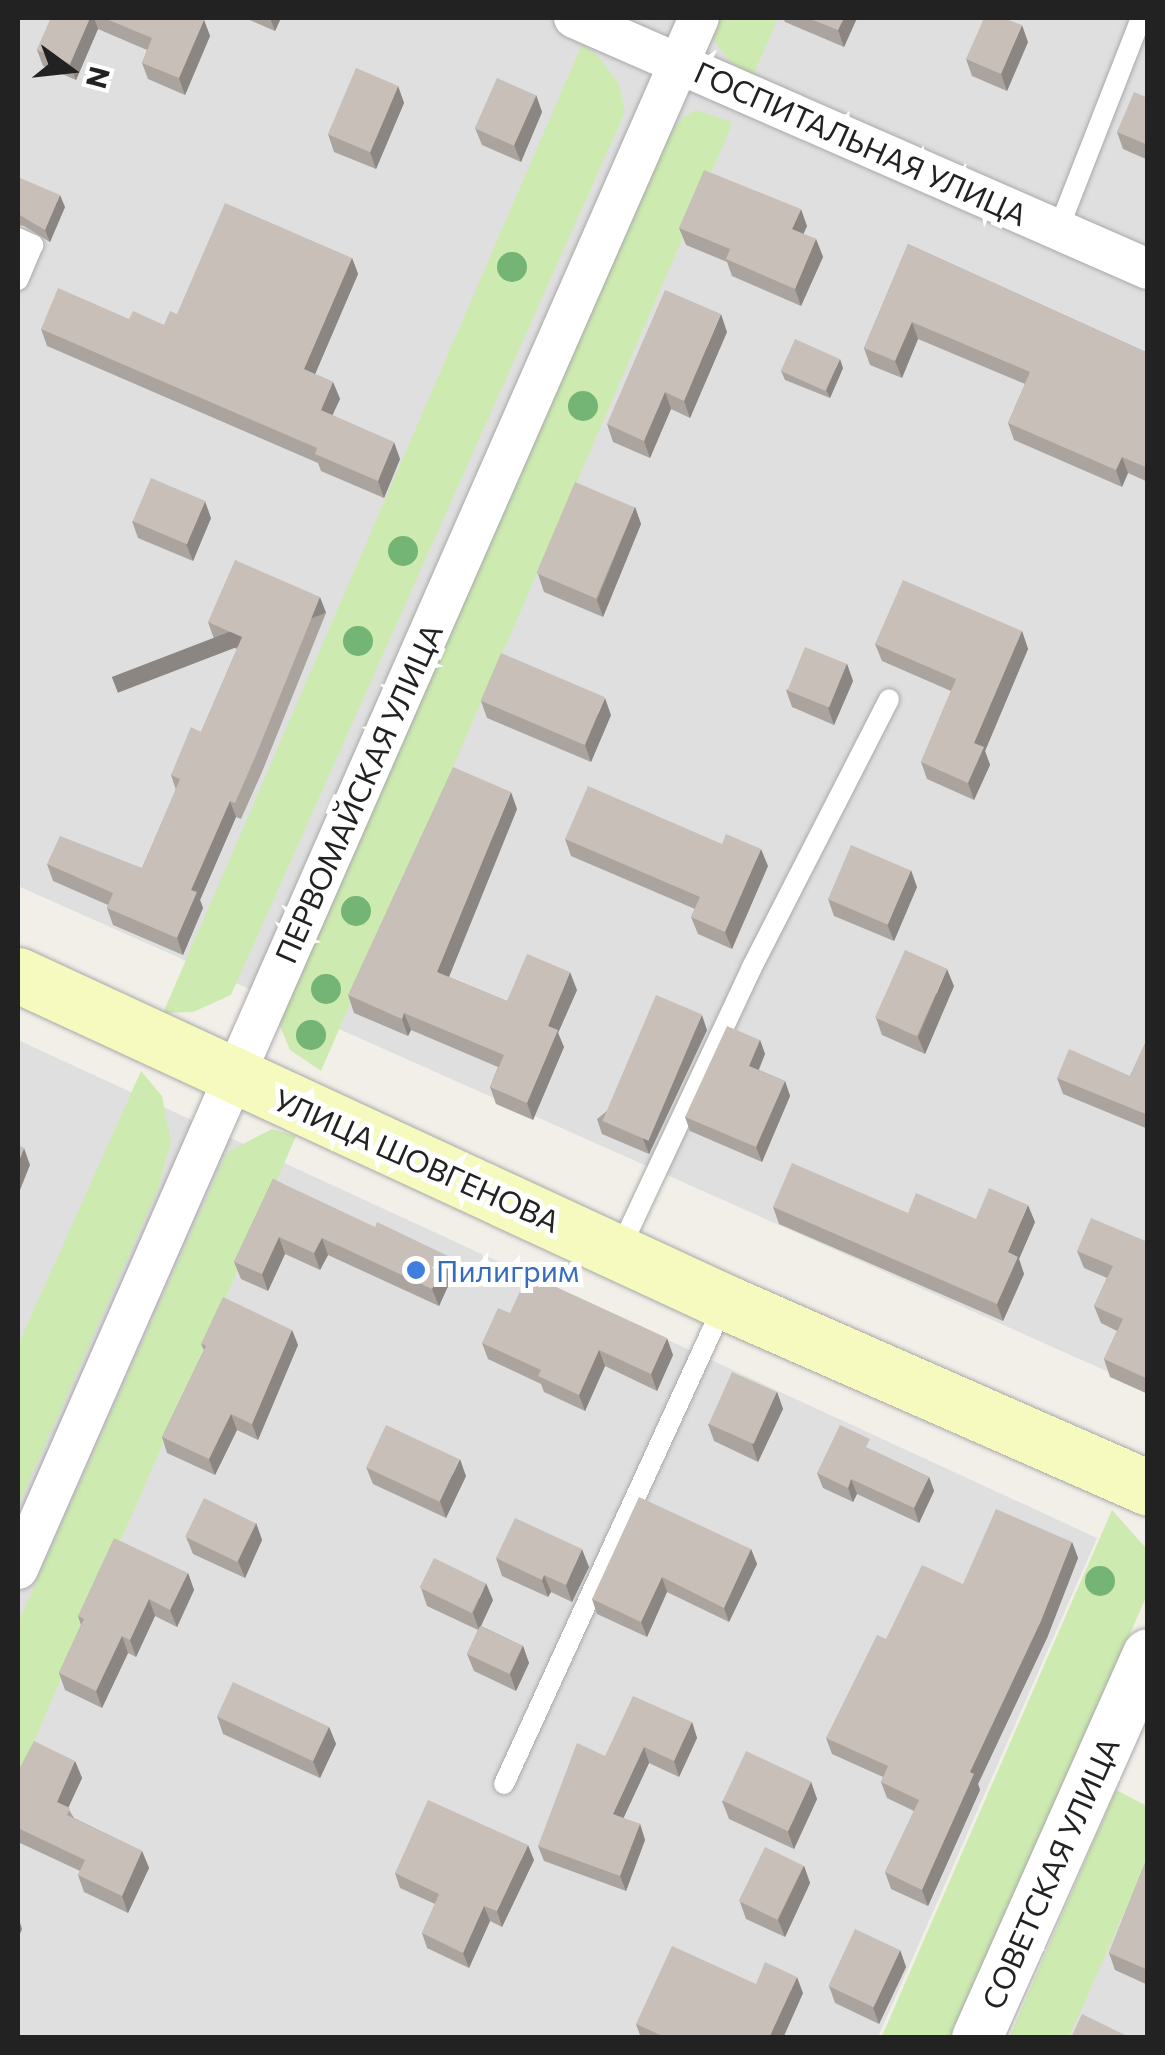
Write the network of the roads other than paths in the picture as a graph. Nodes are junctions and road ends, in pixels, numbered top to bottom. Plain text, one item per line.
1 (574, 18) edge
2 (698, 18) edge
3 (1142, 18) edge
4 (680, 64) junction
5 (1058, 230) junction
6 (18, 238) edge
7 (1148, 269) edge
8 (18, 280) edge
9 (889, 699) dead end
10 (18, 975) edge
11 (232, 1076) junction
12 (619, 1252) junction
13 (725, 1302) junction
14 (1148, 1488) edge
15 (18, 1569) edge
16 (1148, 1654) edge
17 (504, 1784) dead end
18 (977, 2038) edge

1 - 4 street, ГОСПИТАЛЬНАЯ УЛИЦА
2 - 4 street, ПЕРВОМАЙСКАЯ УЛИЦА
3 - 5 lane
4 - 5 street, ГОСПИТАЛЬНАЯ УЛИЦА
4 - 11 street, ПЕРВОМАЙСКАЯ УЛИЦА
5 - 7 street, ГОСПИТАЛЬНАЯ УЛИЦА
6 - 8 lane
9 - 12 lane
10 - 11 main road, УЛИЦА ШОВГЕНОВА
11 - 12 main road, УЛИЦА ШОВГЕНОВА
11 - 15 street, ПЕРВОМАЙСКАЯ УЛИЦА
12 - 13 main road, УЛИЦА ШОВГЕНОВА
13 - 14 main road, УЛИЦА ШОВГЕНОВА
13 - 17 lane
16 - 18 street, СОВЕТСКАЯ УЛИЦА

